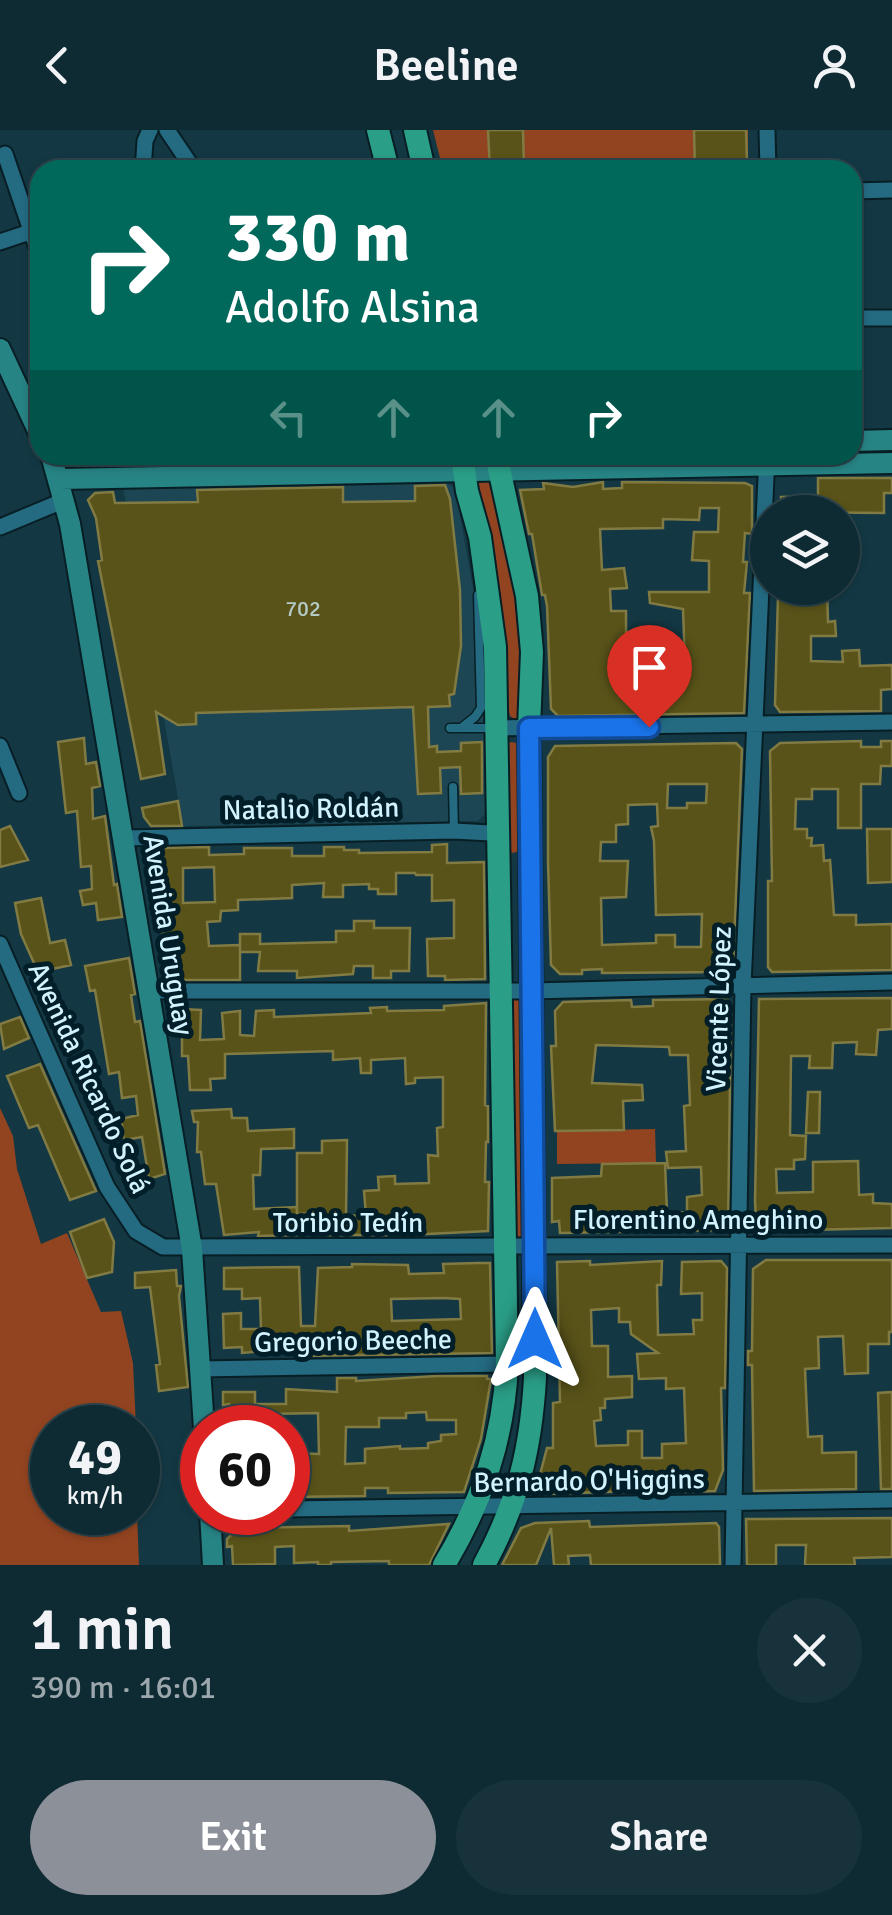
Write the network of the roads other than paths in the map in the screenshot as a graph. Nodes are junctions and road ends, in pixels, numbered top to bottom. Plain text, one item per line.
1 (150, 130) edge
2 (167, 130) edge
3 (378, 130) edge
4 (414, 130) edge
5 (767, 130) edge
6 (5, 154) dead end
7 (144, 160) edge
8 (187, 160) edge
9 (386, 160) edge
10 (422, 160) edge
11 (768, 160) edge
12 (892, 190) edge
13 (862, 191) edge
14 (30, 217) edge
15 (30, 232) edge
16 (0, 242) edge
17 (862, 318) edge
18 (892, 318) edge
19 (0, 349) edge
20 (30, 414) edge
21 (892, 440) edge
22 (862, 441) edge
23 (862, 462) edge
24 (892, 463) edge
25 (54, 465) edge
26 (238, 465) edge
27 (463, 465) edge
28 (498, 465) edge
29 (767, 465) edge
30 (59, 478) junction
31 (65, 500) junction
32 (0, 527) edge
33 (487, 647) junction
34 (892, 722) edge
35 (756, 726) junction
36 (495, 728) junction
37 (529, 728) junction
38 (0, 746) edge
39 (453, 787) dead end
40 (20, 793) dead end
41 (454, 831) junction
42 (124, 838) junction
43 (498, 844) junction
44 (530, 851) junction
45 (0, 944) edge
46 (892, 982) edge
47 (743, 986) junction
48 (532, 990) junction
49 (150, 991) junction
50 (502, 991) junction
51 (738, 1244) junction
52 (892, 1245) edge
53 (535, 1246) junction
54 (505, 1248) junction
55 (192, 1249) junction
56 (200, 1369) junction
57 (506, 1371) junction
58 (535, 1378) junction
59 (202, 1405) edge
60 (892, 1500) edge
61 (736, 1505) junction
62 (512, 1506) junction
63 (476, 1508) junction
64 (310, 1509) edge
65 (211, 1535) edge
66 (213, 1565) edge
67 (444, 1565) edge
68 (484, 1565) edge
69 (733, 1565) edge

1 - 7 street
2 - 8 street
3 - 9 main road
4 - 10 main road
5 - 11 street
6 - 14 street
12 - 13 street
15 - 16 street
17 - 18 street
19 - 20 street
21 - 22 street
23 - 24 street
25 - 30 street, Avenida Uruguay
26 - 30 street
27 - 33 main road
28 - 37 main road
29 - 35 street, Vicente López
30 - 31 street, Avenida Uruguay
31 - 32 street
31 - 42 street, Avenida Uruguay
33 - 36 main road
33 - 36 lane
34 - 35 street
35 - 37 street
35 - 47 street, Vicente López
36 - 37 street
36 - 43 main road
37 - 44 main road
38 - 40 street
39 - 41 lane
41 - 42 street, Natalio Roldán
41 - 43 street, Natalio Roldán
42 - 49 street, Avenida Uruguay
43 - 44 main road
43 - 50 main road
44 - 48 main road
45 - 55 street, Avenida Ricardo Solá
46 - 47 street
47 - 48 street
47 - 51 street, Vicente López
48 - 50 street
48 - 53 main road
49 - 50 street
49 - 55 street, Avenida Uruguay
50 - 54 main road
51 - 52 street, Florentino Ameghino
51 - 53 street, Florentino Ameghino
51 - 61 street, Vicente López
53 - 54 street, Florentino Ameghino
53 - 58 main road
54 - 55 street, Toribio Tedín
54 - 57 main road
55 - 56 street, Avenida Uruguay
56 - 57 street, Gregorio Beeche
56 - 59 street, Avenida Uruguay
57 - 58 main road
57 - 63 main road
58 - 62 main road
60 - 61 street, Bernardo O'Higgins
61 - 62 street, Bernardo O'Higgins
61 - 69 street, Vicente López
62 - 63 street, Bernardo O'Higgins
62 - 68 main road
63 - 64 street, Bernardo O'Higgins
63 - 67 main road
65 - 66 street

